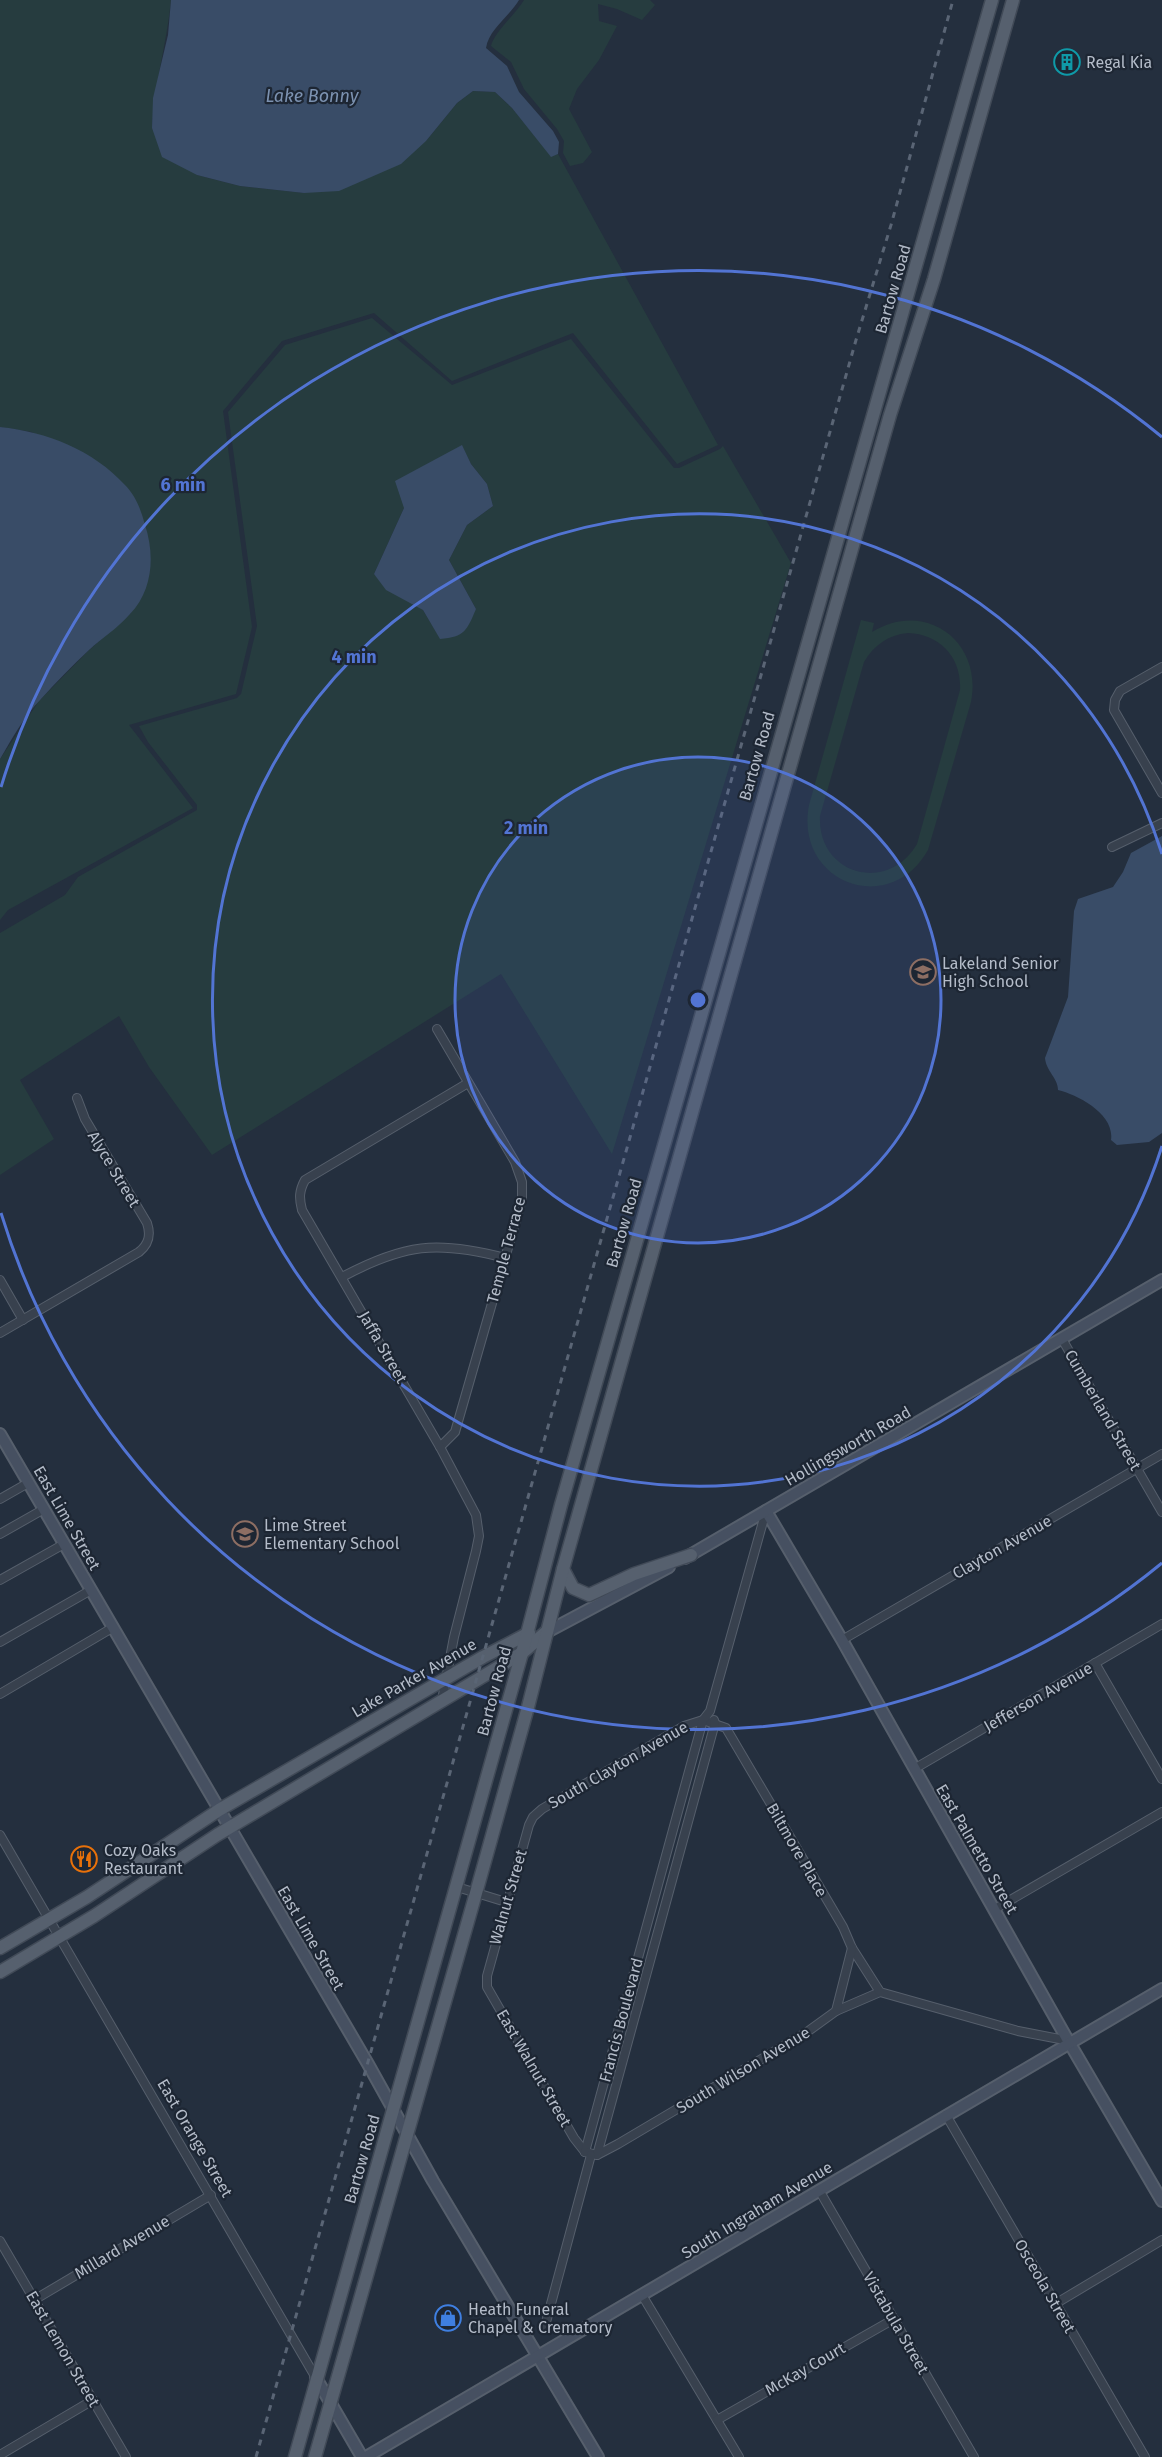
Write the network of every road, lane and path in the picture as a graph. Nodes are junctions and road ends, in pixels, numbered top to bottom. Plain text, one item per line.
1 (992, 0) edge
2 (1013, 0) edge
3 (928, 227) junction
4 (947, 232) junction
5 (1162, 667) edge
6 (1162, 793) edge
7 (1162, 823) edge
8 (1112, 846) dead end
9 (714, 967) junction
10 (732, 971) junction
11 (437, 1029) dead end
12 (468, 1083) junction
13 (77, 1098) dead end
14 (505, 1258) junction
15 (342, 1277) junction
16 (0, 1280) edge
17 (1162, 1280) edge
18 (23, 1320) junction
19 (0, 1333) edge
20 (1062, 1339) junction
21 (0, 1435) edge
22 (440, 1447) junction
23 (1162, 1454) edge
24 (1137, 1469) junction
25 (28, 1483) junction
26 (0, 1498) edge
27 (44, 1509) junction
28 (766, 1511) junction
29 (1162, 1512) edge
30 (0, 1534) edge
31 (64, 1544) junction
32 (691, 1555) junction
33 (562, 1569) junction
34 (0, 1580) edge
35 (91, 1590) junction
36 (1162, 1624) edge
37 (112, 1628) junction
38 (526, 1633) junction
39 (545, 1633) junction
40 (842, 1640) junction
41 (0, 1642) edge
42 (522, 1653) junction
43 (1095, 1663) junction
44 (447, 1678) junction
45 (0, 1694) edge
46 (442, 1700) junction
47 (710, 1711) junction
48 (703, 1720) junction
49 (715, 1723) junction
50 (914, 1769) junction
51 (1162, 1779) edge
52 (219, 1810) junction
53 (1162, 1812) edge
54 (535, 1814) joint
55 (229, 1828) junction
56 (0, 1835) edge
57 (664, 1863) junction
58 (676, 1866) junction
59 (457, 1887) junction
60 (476, 1893) junction
61 (506, 1902) junction
62 (995, 1909) junction
63 (49, 1919) junction
64 (59, 1937) junction
65 (0, 1948) edge
66 (852, 1948) junction
67 (0, 1972) edge
68 (487, 1981) joint
69 (1162, 1989) edge
70 (880, 1992) junction
71 (625, 2006) junction
72 (637, 2009) junction
73 (836, 2011) junction
74 (1070, 2042) junction
75 (393, 2110) junction
76 (946, 2115) junction
77 (408, 2135) junction
78 (591, 2154) junction
79 (1158, 2186) edge
80 (819, 2190) junction
81 (211, 2195) junction
82 (1162, 2201) edge
83 (1162, 2240) edge
84 (0, 2241) edge
85 (642, 2295) junction
86 (34, 2300) junction
87 (1055, 2304) junction
88 (894, 2319) junction
89 (545, 2326) dead end
90 (539, 2356) junction
91 (316, 2378) junction
92 (93, 2400) junction
93 (330, 2402) junction
94 (717, 2420) junction
95 (0, 2455) edge
96 (126, 2457) edge
97 (295, 2457) edge
98 (315, 2457) edge
99 (364, 2457) edge
100 (598, 2457) edge
101 (739, 2457) edge
102 (973, 2457) edge
103 (1145, 2457) edge

1 - 3 main road, Bartow Road
2 - 4 main road
3 - 4 street
3 - 9 main road, Bartow Road
4 - 10 main road
5 - 6 street
7 - 8 street
9 - 10 street
9 - 38 main road, Bartow Road
10 - 33 main road
11 - 12 street, Temple Terrace
12 - 14 street, Temple Terrace
12 - 15 street, Jaffa Street
13 - 18 street, Alyce Street
14 - 15 street
14 - 22 street, Temple Terrace
15 - 22 street, Jaffa Street
16 - 18 street
17 - 20 street, Hollingsworth Road
18 - 19 street
20 - 24 street, Cumberland Street
20 - 28 street, Hollingsworth Road
21 - 25 street, East Lime Street
22 - 44 street, Jaffa Street
23 - 24 street, Clayton Avenue
24 - 29 street, Cumberland Street
24 - 40 street, Clayton Avenue
25 - 26 street
25 - 27 street, East Lime Street
27 - 30 street
27 - 31 street, East Lime Street
28 - 32 street, Hollingsworth Road
28 - 40 street, East Palmetto Street
28 - 47 street, Francis Boulevard
31 - 34 street
31 - 35 street, East Lime Street
32 - 33 main road
32 - 39 street, Hollingsworth Road
33 - 39 main road
35 - 37 street, East Lime Street
35 - 41 street
36 - 43 street, Jefferson Avenue
37 - 45 street
37 - 52 street, East Lime Street
38 - 39 main road, Lake Parker Avenue
38 - 42 main road, Bartow Road
38 - 44 main road, Lake Parker Avenue
39 - 42 main road, Lake Parker Avenue
39 - 60 main road
40 - 50 street, East Palmetto Street
42 - 46 main road, Lake Parker Avenue
42 - 59 main road, Bartow Road
43 - 50 street, Jefferson Avenue
43 - 51 street
44 - 46 street, Jaffa Street
44 - 52 main road, Lake Parker Avenue
46 - 55 main road, Lake Parker Avenue
47 - 48 street, Francis Boulevard
47 - 49 street
48 - 49 street
48 - 54 street, South Clayton Avenue
48 - 57 street, Francis Boulevard
49 - 58 street, Francis Boulevard
49 - 66 street, Biltmore Place
50 - 62 street, East Palmetto Street
52 - 55 street, East Lime Street
52 - 63 main road, Lake Parker Avenue
53 - 62 street
54 - 61 street, Walnut Street
55 - 64 main road, Lake Parker Avenue
55 - 75 street, East Lime Street
56 - 63 street, East Orange Street
57 - 58 street
57 - 71 street, Francis Boulevard
58 - 72 street, Francis Boulevard
59 - 60 street
59 - 75 main road, Bartow Road
60 - 61 street
60 - 77 main road
61 - 68 street, Walnut Street
62 - 74 street, East Palmetto Street
63 - 64 street, East Orange Street
63 - 65 main road, Lake Parker Avenue
64 - 67 main road, Lake Parker Avenue
64 - 81 street, East Orange Street
66 - 70 street, Biltmore Place
66 - 73 street
68 - 78 street, East Walnut Street
69 - 74 street, South Ingraham Avenue
70 - 73 street
70 - 74 street
71 - 72 street
71 - 78 street, Francis Boulevard
72 - 78 street, Francis Boulevard
73 - 78 street, South Wilson Avenue
74 - 76 street, South Ingraham Avenue
74 - 79 street, East Palmetto Street
75 - 77 street, East Lime Street
75 - 91 main road, Bartow Road
76 - 80 street, South Ingraham Avenue
76 - 87 street, Osceola Street
77 - 90 street, East Lime Street
77 - 93 main road
78 - 89 street, Francis Boulevard
79 - 82 street, East Palmetto Street
80 - 85 street, South Ingraham Avenue
80 - 88 street, Vistabula Street
81 - 86 street, Millard Avenue
81 - 91 street, East Orange Street
83 - 87 street
84 - 86 street, East Lemon Street
85 - 90 street, South Ingraham Avenue
85 - 94 street
86 - 92 street, East Lemon Street
87 - 103 street, Osceola Street
88 - 94 street, McKay Court
88 - 102 street, Vistabula Street
90 - 99 street, South Ingraham Avenue
90 - 100 street, East Lime Street
91 - 93 street, East Orange Street
91 - 97 main road, Bartow Road
92 - 95 street
92 - 96 street, East Lemon Street
93 - 98 main road
93 - 99 street, East Orange Street
94 - 101 street

